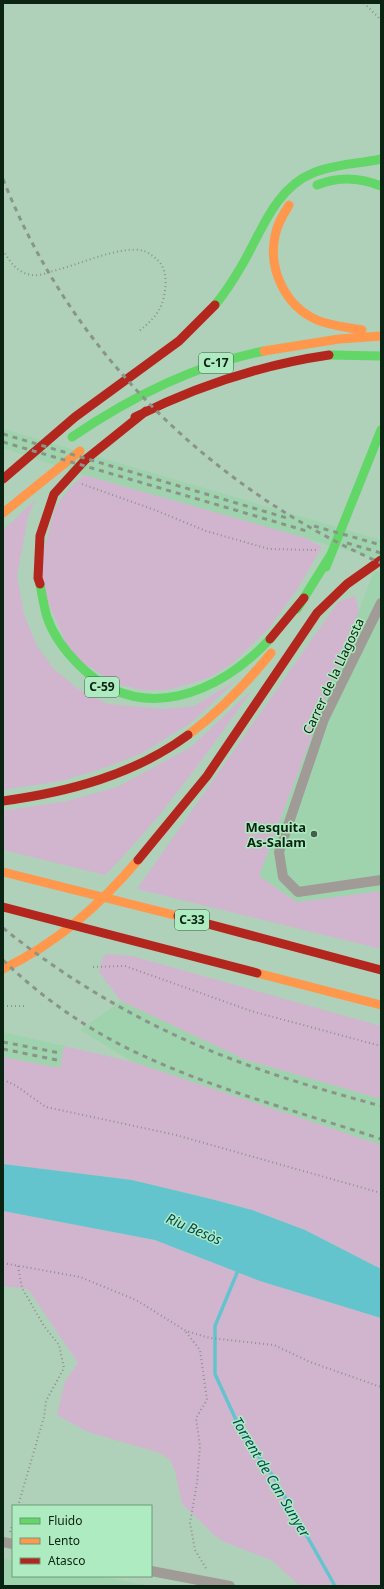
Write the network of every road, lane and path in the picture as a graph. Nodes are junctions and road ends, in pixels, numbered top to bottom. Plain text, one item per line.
1 (364, 3) edge
2 (381, 20) edge
3 (381, 159) edge
4 (381, 186) edge
5 (306, 190) dead end
6 (297, 197) dead end
7 (3, 250) edge
8 (138, 332) dead end
9 (381, 335) edge
10 (381, 356) edge
11 (146, 411) junction
12 (381, 430) edge
13 (65, 442) dead end
14 (26, 472) dead end
15 (6, 483) edge
16 (79, 483) dead end
17 (3, 513) edge
18 (327, 553) junction
19 (381, 560) edge
20 (29, 585) dead end
21 (304, 598) junction
22 (381, 603) edge
23 (37, 616) dead end
24 (293, 646) junction
25 (3, 801) edge
26 (3, 872) edge
27 (381, 880) edge
28 (3, 907) edge
29 (93, 967) dead end
30 (3, 969) edge
31 (381, 970) edge
32 (381, 1005) edge
33 (3, 1006) edge
34 (26, 1006) dead end
35 (381, 1046) edge
36 (3, 1080) edge
37 (381, 1193) edge
38 (3, 1263) edge
39 (18, 1266) junction
40 (186, 1331) junction
41 (381, 1387) edge
42 (18, 1505) edge
43 (152, 1571) edge
44 (216, 1583) junction
45 (230, 1586) edge

1 - 2 path
3 - 15 highway
4 - 5 highway
6 - 9 highway
7 - 8 path
9 - 13 highway, C-17
10 - 11 highway, C-17
11 - 17 highway, C-17
11 - 20 highway
12 - 18 highway, C-59
14 - 15 highway
16 - 18 path
18 - 21 highway, C-59
18 - 24 highway, C-59
19 - 24 highway
21 - 23 highway, C-59
21 - 25 highway, C-59
22 - 27 street, Carrer de la Llagosta
24 - 30 highway, C-59
26 - 31 highway, C-33
28 - 32 highway
29 - 35 path
33 - 34 path
36 - 37 path
38 - 39 path
39 - 40 path
39 - 42 path
40 - 41 path
40 - 44 path
43 - 44 street
44 - 45 street

